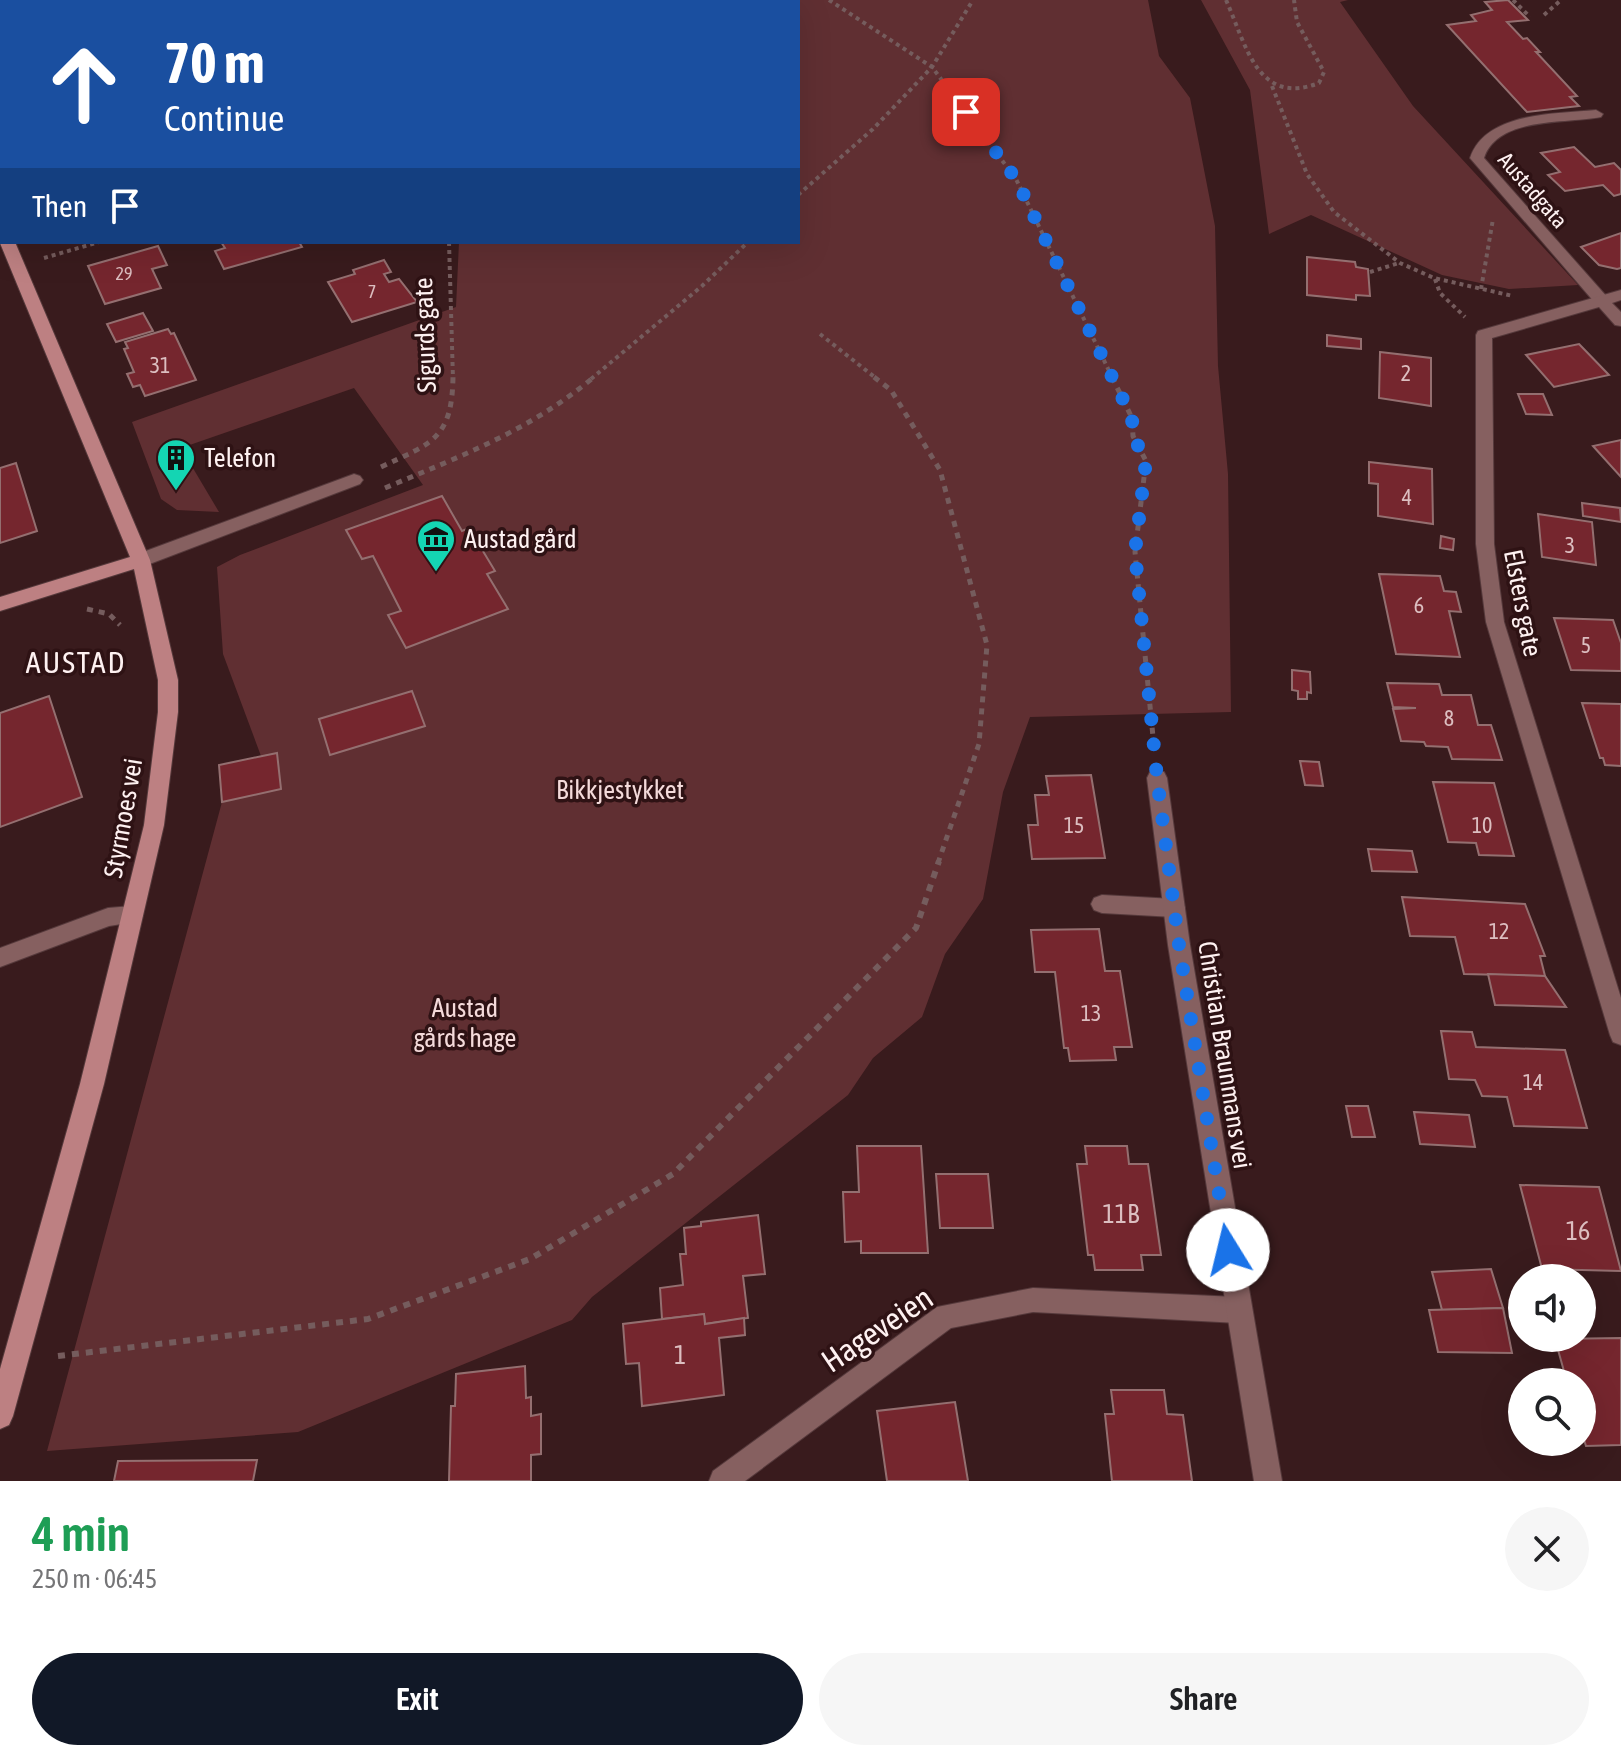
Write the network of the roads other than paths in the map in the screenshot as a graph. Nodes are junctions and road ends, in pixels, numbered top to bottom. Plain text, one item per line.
1 (1596, 114) dead end
2 (8, 244) edge
3 (1621, 295) edge
4 (1602, 301) junction
5 (1621, 321) edge
6 (354, 480) road end
7 (141, 560) junction
8 (0, 604) edge
9 (1157, 778) road end
10 (1102, 904) dead end
11 (1174, 908) junction
12 (132, 915) junction
13 (0, 958) edge
14 (1621, 1035) edge
15 (1238, 1310) junction
16 (0, 1416) edge
17 (723, 1481) edge
18 (1268, 1481) edge

1 - 4 street, Austadgata
2 - 7 main road, Styrmoes vei
3 - 4 street
4 - 5 street, Austadgata
4 - 14 street, Elsters gate
6 - 7 street
7 - 8 main road
7 - 12 main road, Styrmoes vei
9 - 11 street, Christian Braunmans vei
10 - 11 street
11 - 15 street, Christian Braunmans vei
12 - 13 street
12 - 16 main road, Styrmoes vei
15 - 17 street, Hageveien
15 - 18 street, Christian Braunmans vei

